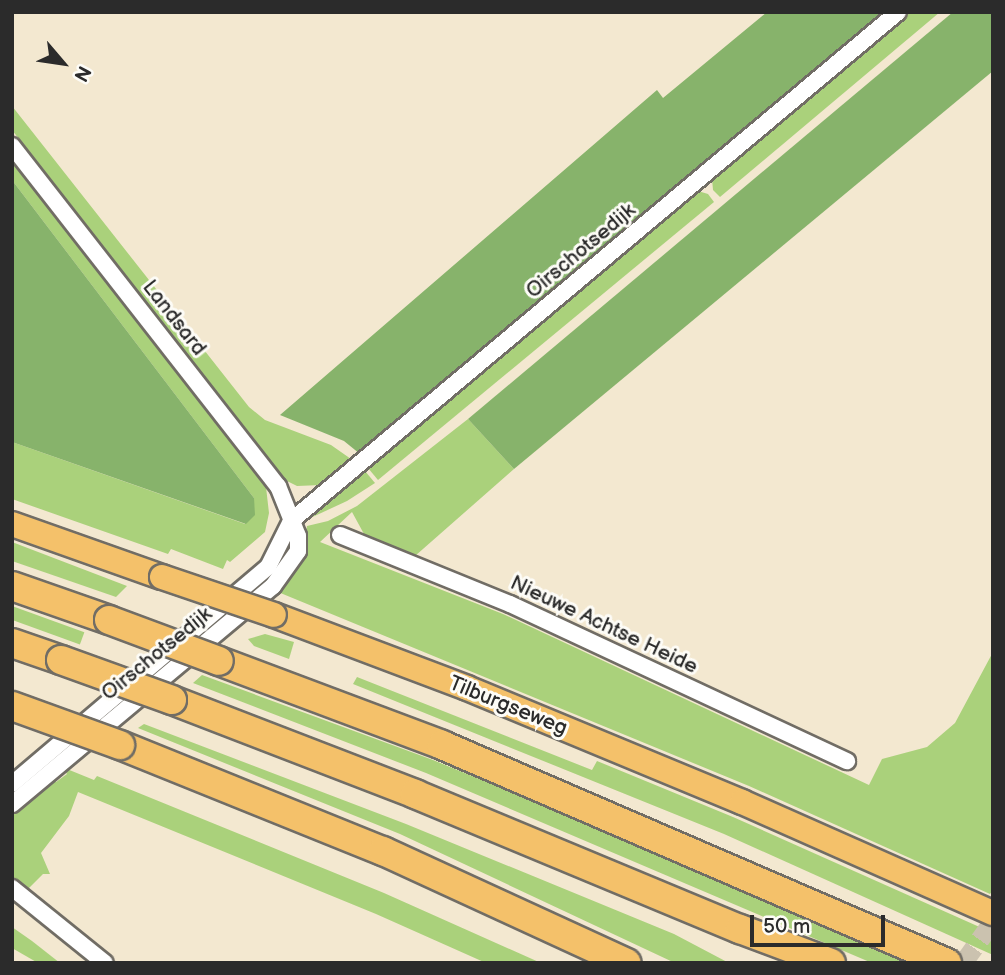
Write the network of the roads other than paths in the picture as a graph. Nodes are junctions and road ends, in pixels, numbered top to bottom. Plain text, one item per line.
1 (898, 12) edge
2 (12, 146) edge
3 (291, 522) junction
4 (12, 524) edge
5 (340, 535) dead end
6 (12, 586) edge
7 (12, 643) edge
8 (12, 706) edge
9 (847, 761) dead end
10 (12, 785) edge
11 (12, 804) edge
12 (12, 888) edge
13 (993, 913) edge
14 (740, 929) junction
15 (105, 963) edge
16 (626, 963) edge
17 (794, 963) edge
18 (831, 963) edge
19 (947, 963) edge

1 - 3 street, Oirschotsedijk
2 - 3 street, Landsard
3 - 10 street, Oirschotsedijk
3 - 11 street, Oirschotsedijk
4 - 13 highway, Tilburgseweg, bridge
5 - 9 street, Nieuwe Achtse Heide
6 - 19 highway, bridge
7 - 14 highway, bridge
8 - 16 highway, bridge
12 - 15 street
14 - 17 highway
14 - 18 highway

